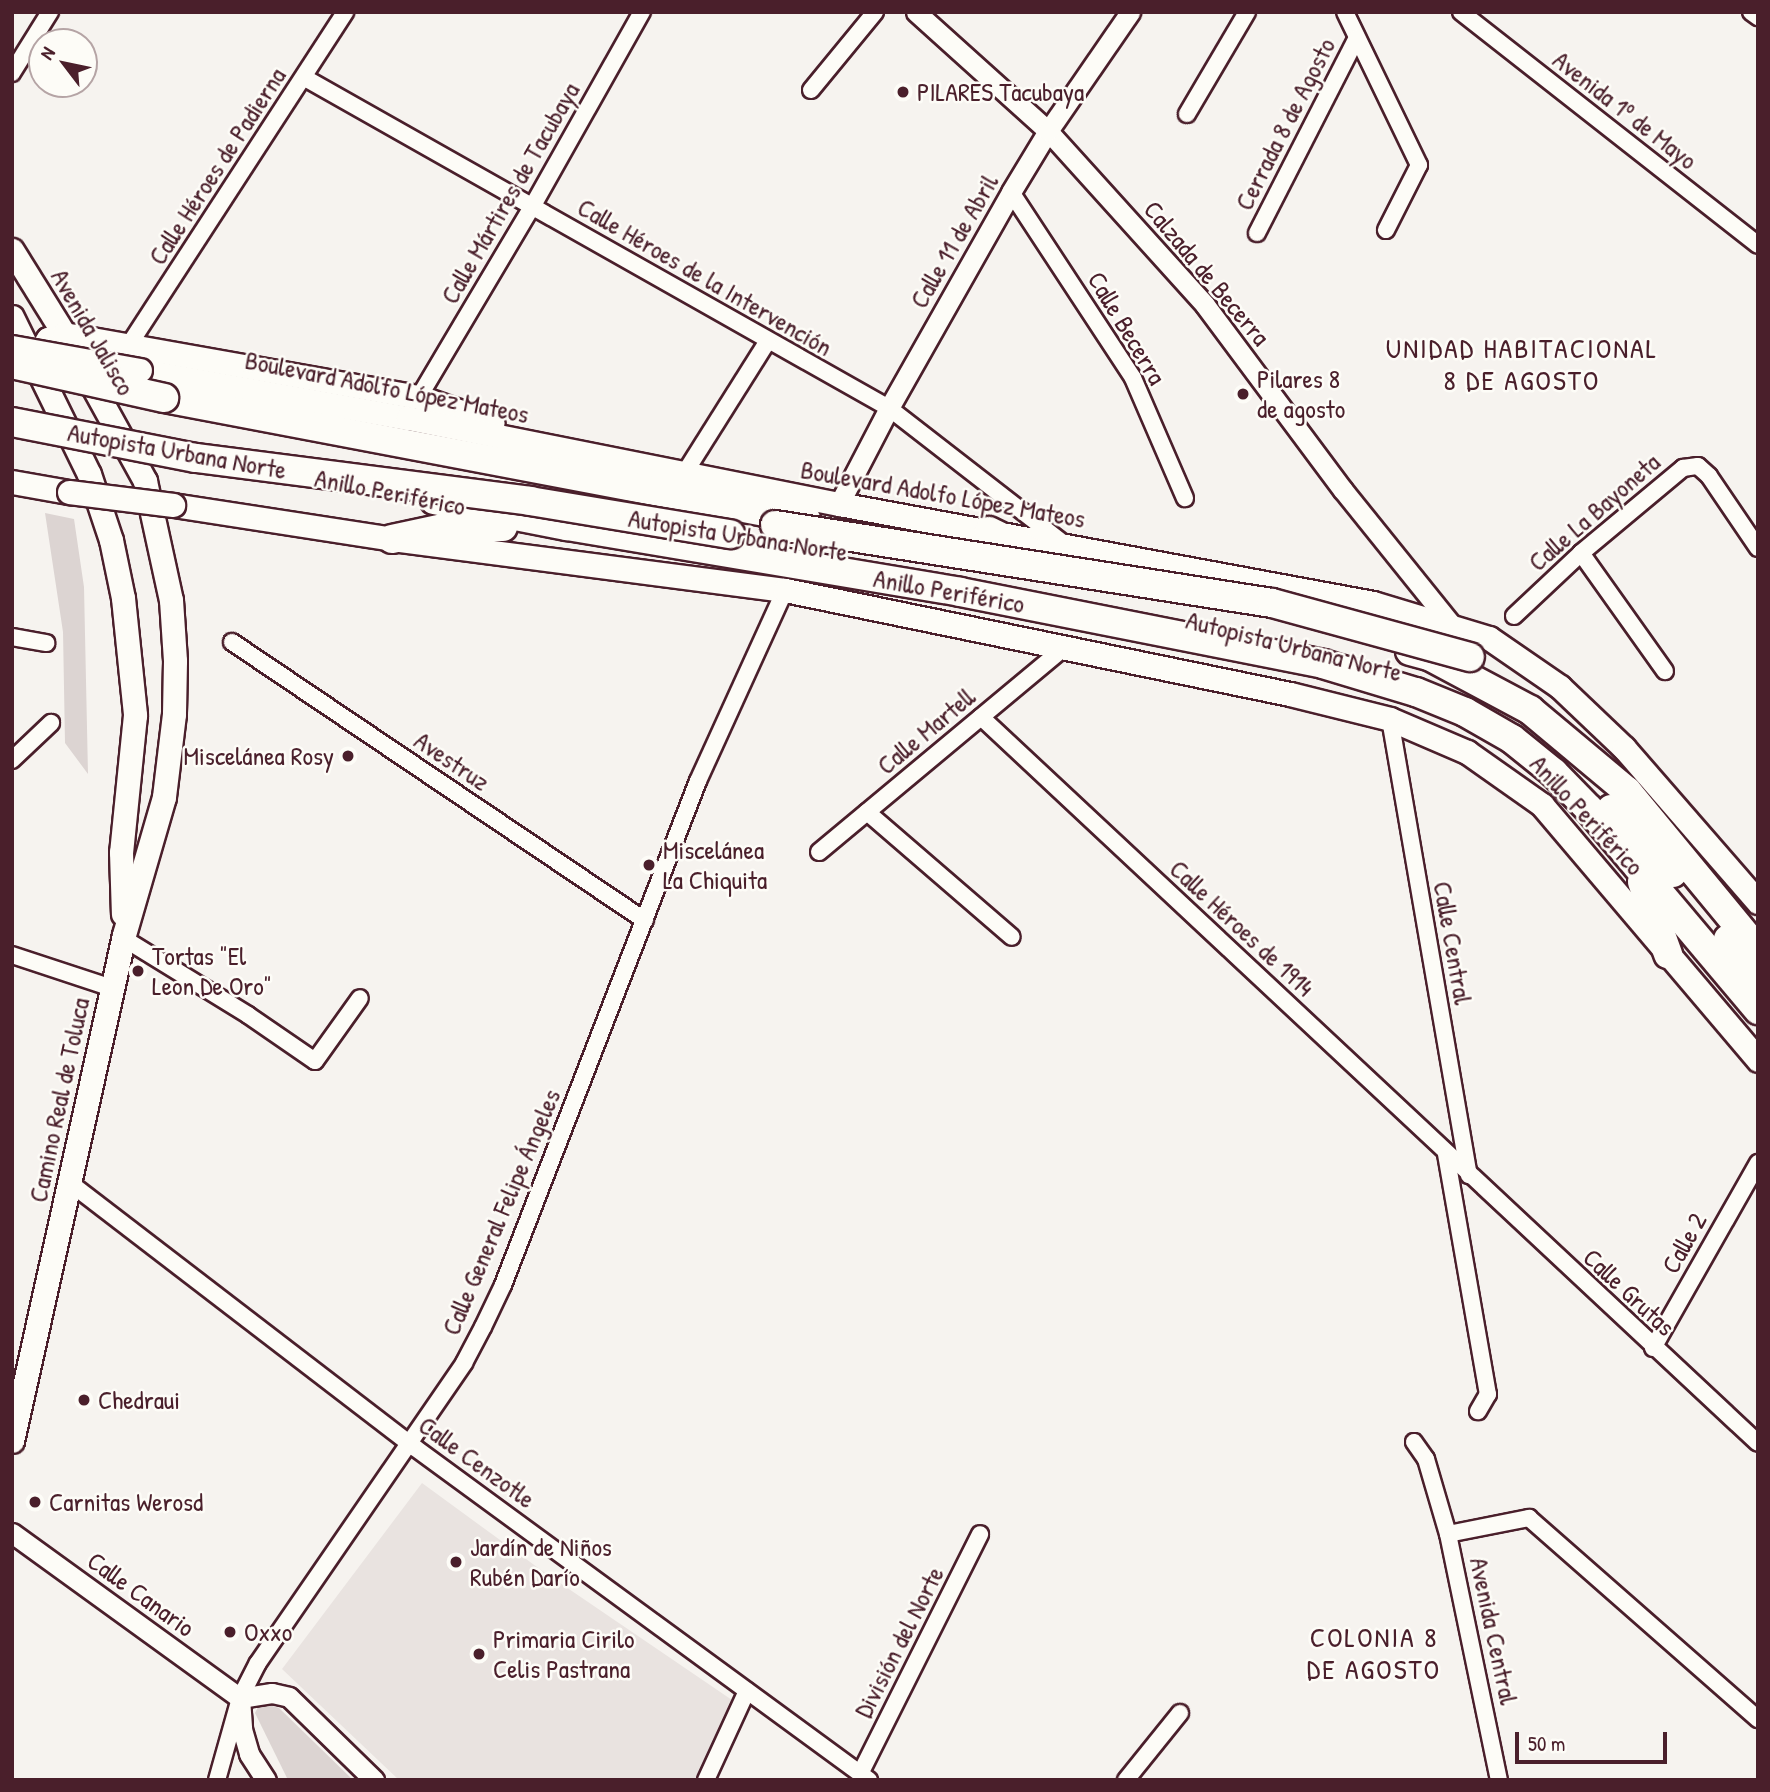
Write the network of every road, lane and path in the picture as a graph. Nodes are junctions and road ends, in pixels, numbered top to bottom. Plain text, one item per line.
1 (50, 12) edge
2 (345, 12) edge
3 (642, 12) edge
4 (875, 12) edge
5 (916, 12) edge
6 (1130, 12) edge
7 (1247, 12) edge
8 (1345, 12) edge
9 (1461, 12) edge
10 (1751, 12) edge
11 (1758, 17) edge
12 (1357, 38) junction
13 (12, 73) edge
14 (305, 78) junction
15 (811, 90) dead end
16 (1187, 114) dead end
17 (1048, 131) junction
18 (1011, 192) junction
19 (532, 207) junction
20 (1387, 230) dead end
21 (1257, 233) dead end
22 (1758, 246) edge
23 (12, 250) edge
24 (12, 317) edge
25 (64, 334) junction
26 (767, 342) junction
27 (128, 345) junction
28 (12, 347) edge
29 (19, 366) edge
30 (419, 397) junction
31 (889, 408) junction
32 (21, 422) edge
33 (572, 451) junction
34 (684, 474) junction
35 (145, 481) joint
36 (12, 482) edge
37 (1185, 498) dead end
38 (839, 504) junction
39 (567, 526) junction
40 (989, 531) joint
41 (392, 539) junction
42 (1758, 548) edge
43 (1581, 553) junction
44 (1061, 555) junction
45 (785, 590) junction
46 (1514, 616) dead end
47 (1453, 627) junction
48 (12, 638) edge
49 (232, 642) dead end
50 (46, 643) dead end
51 (1065, 647) junction
52 (1665, 671) dead end
53 (981, 717) junction
54 (1390, 719) junction
55 (51, 723) dead end
56 (12, 760) edge
57 (867, 812) junction
58 (819, 852) dead end
59 (1635, 863) junction
60 (1758, 902) edge
61 (645, 921) junction
62 (1758, 933) edge
63 (123, 936) junction
64 (1012, 937) dead end
65 (1758, 950) edge
66 (1668, 954) junction
67 (12, 955) edge
68 (1758, 975) edge
69 (112, 988) junction
70 (360, 998) dead end
71 (1758, 1010) edge
72 (1758, 1060) edge
73 (1446, 1154) junction
74 (1758, 1163) edge
75 (1469, 1175) junction
76 (71, 1183) junction
77 (1653, 1348) junction
78 (1478, 1410) dead end
79 (12, 1441) edge
80 (407, 1441) junction
81 (1414, 1442) dead end
82 (1758, 1443) edge
83 (12, 1532) edge
84 (980, 1534) dead end
85 (1448, 1534) junction
86 (747, 1690) junction
87 (240, 1698) junction
88 (1180, 1713) dead end
89 (1758, 1719) edge
90 (865, 1776) edge
91 (217, 1780) edge
92 (266, 1780) edge
93 (374, 1780) edge
94 (706, 1780) edge
95 (1126, 1780) edge
96 (1499, 1780) edge

1 - 13 street
2 - 14 street, Calle Héroes de Padierna
3 - 19 street, Calle Mártires de Tacubaya
4 - 15 street
5 - 17 street, Calzada de Becerra
6 - 17 street, Calle 11 de Abril
7 - 16 street
8 - 12 street
9 - 22 street, Avenida 1º de Mayo
10 - 11 street
12 - 20 street
12 - 21 street, Cerrada 8 de Agosto
14 - 19 street, Calle Héroes de la Intervención
14 - 27 street, Calle Héroes de Padierna
17 - 18 street, Calle 11 de Abril
17 - 47 street, Calzada de Becerra
18 - 31 street, Calle 11 de Abril
18 - 37 street, Calle Becerra
19 - 26 street, Calle Héroes de la Intervención
19 - 30 street, Calle Mártires de Tacubaya
23 - 25 main road, Avenida Jalisco
24 - 29 main road
25 - 27 main road
25 - 29 main road
25 - 35 main road, Avenida Jalisco
26 - 31 street, Calle Héroes de la Intervención
26 - 34 street
27 - 30 main road
28 - 33 main road, Boulevard Adolfo López Mateos, bridge
29 - 44 highway, Anillo Periférico, bridge
29 - 62 highway, Autopista Urbana Norte, bridge
29 - 63 main road, Camino Real de Toluca
30 - 33 main road
31 - 38 street, Calle 11 de Abril
31 - 44 street, Calle Héroes de la Intervención
32 - 39 highway, Anillo Periférico, bridge
32 - 68 highway, Autopista Urbana Norte, bridge
33 - 34 main road, Boulevard Adolfo López Mateos
34 - 38 main road, Boulevard Adolfo López Mateos
35 - 63 main road, Camino Real de Toluca
36 - 41 main road, bridge
38 - 40 main road, Boulevard Adolfo López Mateos
39 - 41 highway
39 - 59 highway, Anillo Periférico
40 - 44 highway
41 - 45 main road
42 - 43 street, Calle La Bayoneta
43 - 46 street, Calle La Bayoneta
43 - 52 street
44 - 47 main road, Boulevard Adolfo López Mateos
44 - 65 highway, Anillo Periférico
45 - 51 main road
45 - 61 street, Calle General Felipe Ángeles
47 - 60 main road, Boulevard Adolfo López Mateos
48 - 50 street
49 - 61 street, Avestruz
51 - 53 street, Calle Martell
51 - 54 main road
53 - 57 street, Calle Martell
53 - 73 street, Calle Héroes de 1914
54 - 66 main road
54 - 75 street, Calle Central
55 - 56 street
57 - 58 street, Calle Martell
57 - 64 street
59 - 66 highway
59 - 71 highway, Anillo Periférico
61 - 80 street, Calle General Felipe Ángeles
63 - 69 main road, Camino Real de Toluca
63 - 70 street
66 - 72 main road
67 - 69 street
69 - 76 main road, Camino Real de Toluca
73 - 75 street, Calle Héroes de 1914
73 - 78 street
74 - 77 street, Calle 2
75 - 77 street, Calle Grutas
76 - 79 main road, Camino Real de Toluca
76 - 80 street, Calle Cenzotle
77 - 82 street, Calle Grutas
80 - 86 street, Calle Cenzotle
80 - 87 street, Calle General Felipe Ángeles
81 - 85 street, Avenida Central
83 - 87 street, Calle Canario
84 - 90 street, División del Norte
85 - 89 street
85 - 96 street, Avenida Central
86 - 90 street, Calle Cenzotle
86 - 94 street
87 - 91 street, Calle General Felipe Ángeles
87 - 92 street
87 - 93 street
88 - 95 street

